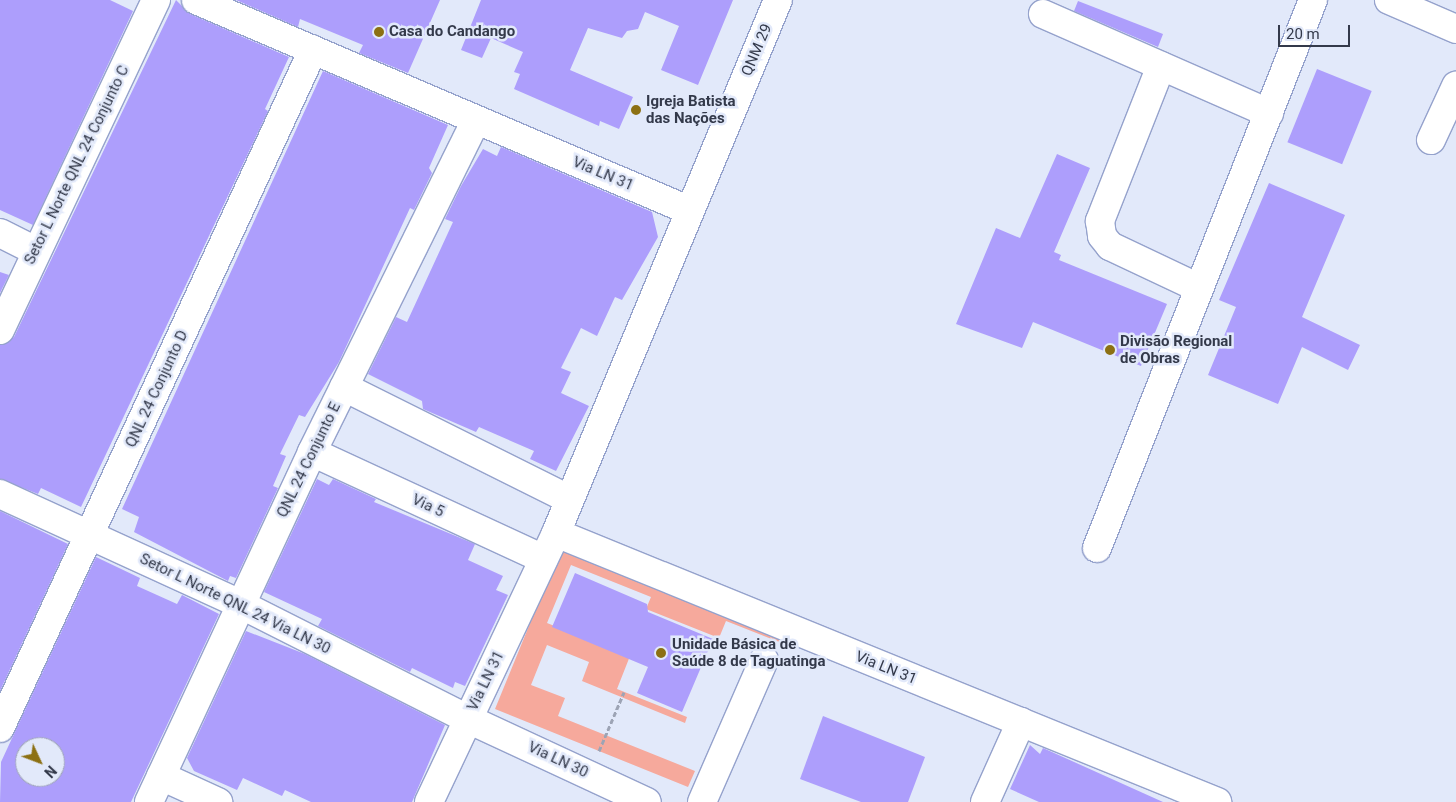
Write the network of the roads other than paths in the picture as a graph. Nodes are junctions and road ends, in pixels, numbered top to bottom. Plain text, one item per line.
1 (156, 0) edge
2 (196, 0) edge
3 (778, 0) edge
4 (1313, 0) edge
5 (1389, 0) edge
6 (1043, 14) dead end
7 (1456, 29) edge
8 (313, 50) junction
9 (1161, 66) junction
10 (1456, 86) edge
11 (1269, 113) junction
12 (476, 120) junction
13 (1431, 140) dead end
14 (688, 210) junction
15 (0, 233) edge
16 (36, 250) junction
17 (1199, 288) junction
18 (0, 330) edge
19 (344, 387) junction
20 (312, 452) junction
21 (0, 494) edge
22 (568, 499) junction
23 (556, 533) junction
24 (89, 536) junction
25 (1097, 548) dead end
26 (544, 559) junction
27 (240, 604) junction
28 (764, 660) dead end
29 (468, 719) junction
30 (1021, 722) junction
31 (0, 728) edge
32 (161, 776) junction
33 (1174, 794) edge
34 (149, 802) edge
35 (218, 802) edge
36 (429, 802) edge
37 (648, 802) edge
38 (702, 802) edge
39 (985, 802) edge
40 (1217, 802) edge

1 - 16 street, Setor L Norte QNL 24 Conjunto C
2 - 8 street, Via LN 31
3 - 14 street, QNM 29
4 - 11 street
5 - 7 street
6 - 9 street
8 - 12 street, Via LN 31
8 - 24 street, QNL 24 Conjunto D
9 - 11 street
9 - 17 street
10 - 13 street
11 - 17 street
12 - 14 street, Via LN 31
12 - 19 street, QNL 24 Conjunto E
14 - 22 street, Via LN 31
15 - 16 street
16 - 18 street, Setor L Norte QNL 24 Conjunto C
17 - 25 street
19 - 20 street, QNL 24 Conjunto E
19 - 22 street
20 - 26 street, Via 5
20 - 27 street, QNL 24 Conjunto E
21 - 24 street, Setor L Norte QNL 24 Via LN 30
22 - 23 street, Via LN 31
23 - 26 street, Via LN 31
23 - 30 street, Via LN 31
24 - 27 street, Setor L Norte QNL 24 Via LN 30
24 - 31 street, QNL 24 Conjunto D
26 - 29 street, Via LN 31
27 - 29 street, Setor L Norte QNL 24 Via LN 30
27 - 32 street, QNL 24 Conjunto E
28 - 38 street
29 - 36 street, Via LN 31
29 - 37 street, Via LN 30
30 - 33 street, Via LN 31
30 - 39 street
32 - 34 street, QNL 24 Conjunto E
32 - 35 street
33 - 40 street, Via LN 31

